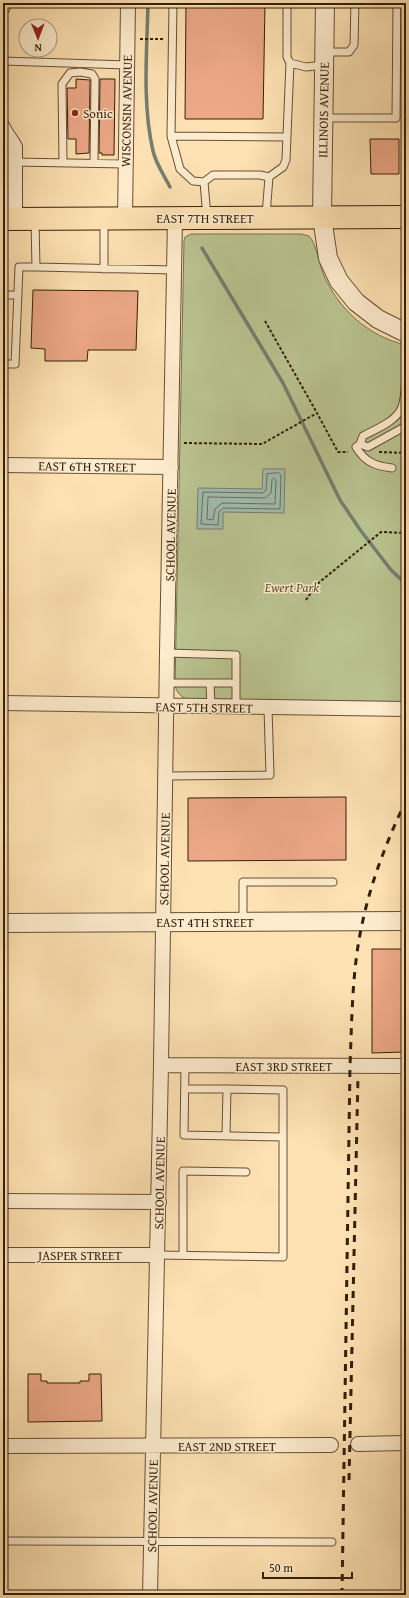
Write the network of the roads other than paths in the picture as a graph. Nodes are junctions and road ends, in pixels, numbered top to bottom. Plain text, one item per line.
1 (3, 3) edge
2 (128, 3) edge
3 (173, 3) edge
4 (287, 3) edge
5 (325, 3) edge
6 (355, 3) edge
7 (397, 3) edge
8 (3, 7) edge
9 (324, 59) junction
10 (3, 61) edge
11 (290, 64) junction
12 (127, 65) junction
13 (323, 118) junction
14 (3, 127) edge
15 (171, 136) junction
16 (287, 137) junction
17 (15, 162) junction
18 (63, 163) junction
19 (94, 163) junction
20 (125, 164) junction
21 (269, 177) junction
22 (204, 182) junction
23 (322, 217) junction
24 (406, 217) edge
25 (114, 218) junction
26 (175, 218) junction
27 (207, 218) junction
28 (266, 218) junction
29 (18, 219) edge
30 (36, 267) junction
31 (104, 269) junction
32 (174, 270) junction
33 (3, 295) edge
34 (18, 295) junction
35 (406, 333) edge
36 (3, 364) edge
37 (406, 379) edge
38 (385, 424) junction
39 (406, 426) edge
40 (391, 434) junction
41 (360, 444) junction
42 (3, 465) edge
43 (171, 467) junction
44 (392, 468) dead end
45 (167, 653) junction
46 (167, 683) junction
47 (210, 683) junction
48 (235, 683) junction
49 (3, 703) edge
50 (166, 707) junction
51 (211, 707) junction
52 (236, 707) junction
53 (268, 708) junction
54 (406, 709) edge
55 (165, 776) junction
56 (333, 882) dead end
57 (406, 921) edge
58 (163, 922) junction
59 (243, 922) junction
60 (3, 923) edge
61 (161, 1065) junction
62 (185, 1065) junction
63 (406, 1066) edge
64 (185, 1089) junction
65 (227, 1089) junction
66 (226, 1136) junction
67 (283, 1137) junction
68 (246, 1172) dead end
69 (3, 1201) edge
70 (159, 1202) junction
71 (3, 1255) edge
72 (158, 1255) junction
73 (183, 1255) junction
74 (406, 1443) edge
75 (358, 1444) dead end
76 (331, 1445) dead end
77 (3, 1446) edge
78 (153, 1446) junction
79 (3, 1541) edge
80 (151, 1541) junction
81 (332, 1542) dead end
82 (150, 1595) edge

1 - 8 street
2 - 12 street, WISCONSIN AVENUE
3 - 15 lane
4 - 11 lane
5 - 9 street, ILLINOIS AVENUE
6 - 9 lane
7 - 13 lane
9 - 11 lane
9 - 13 street, ILLINOIS AVENUE
10 - 12 lane
11 - 16 lane
12 - 20 street, WISCONSIN AVENUE
13 - 23 street, ILLINOIS AVENUE
14 - 17 street
15 - 16 lane
15 - 22 lane
16 - 21 lane
17 - 18 lane
17 - 29 street
18 - 19 lane
18 - 19 lane
19 - 20 lane
20 - 25 street, WISCONSIN AVENUE
21 - 22 lane
21 - 28 lane
22 - 27 lane
23 - 24 main road, EAST 7TH STREET
23 - 28 main road, EAST 7TH STREET
23 - 35 street, ILLINOIS AVENUE
25 - 26 main road, EAST 7TH STREET
25 - 29 main road, EAST 7TH STREET
25 - 31 lane
26 - 27 main road, EAST 7TH STREET
26 - 32 street, SCHOOL AVENUE
27 - 28 main road, EAST 7TH STREET
29 - 30 lane
30 - 31 lane
30 - 34 lane
31 - 32 lane
32 - 43 street, SCHOOL AVENUE
33 - 34 lane
34 - 36 lane
37 - 38 lane
38 - 40 lane
38 - 41 lane
39 - 40 lane
40 - 41 lane
41 - 44 lane
42 - 43 street, EAST 6TH STREET
43 - 45 street, SCHOOL AVENUE
45 - 46 street, SCHOOL AVENUE
45 - 48 lane
46 - 47 lane
46 - 50 street, SCHOOL AVENUE
47 - 48 lane
47 - 51 lane
48 - 52 lane
49 - 50 street, EAST 5TH STREET
50 - 51 street, EAST 5TH STREET
50 - 55 street, SCHOOL AVENUE
51 - 52 street, EAST 5TH STREET
52 - 53 street, EAST 5TH STREET
53 - 54 street, EAST 5TH STREET
53 - 55 lane
55 - 58 street, SCHOOL AVENUE
56 - 59 lane
57 - 59 street, EAST 4TH STREET
58 - 59 street, EAST 4TH STREET
58 - 60 street, EAST 4TH STREET
58 - 61 street, SCHOOL AVENUE
61 - 62 street, EAST 3RD STREET
61 - 70 street, SCHOOL AVENUE
62 - 63 street, EAST 3RD STREET
62 - 64 lane
64 - 65 lane
64 - 66 lane
65 - 66 lane
65 - 67 lane
66 - 67 lane
67 - 73 lane
68 - 73 lane
69 - 70 street
70 - 72 street, SCHOOL AVENUE
71 - 72 street, JASPER STREET
72 - 73 lane
72 - 78 street, SCHOOL AVENUE
74 - 75 street
76 - 78 street, EAST 2ND STREET
77 - 78 street, EAST 2ND STREET
78 - 80 street, SCHOOL AVENUE
79 - 80 lane
80 - 81 lane
80 - 82 street, SCHOOL AVENUE

